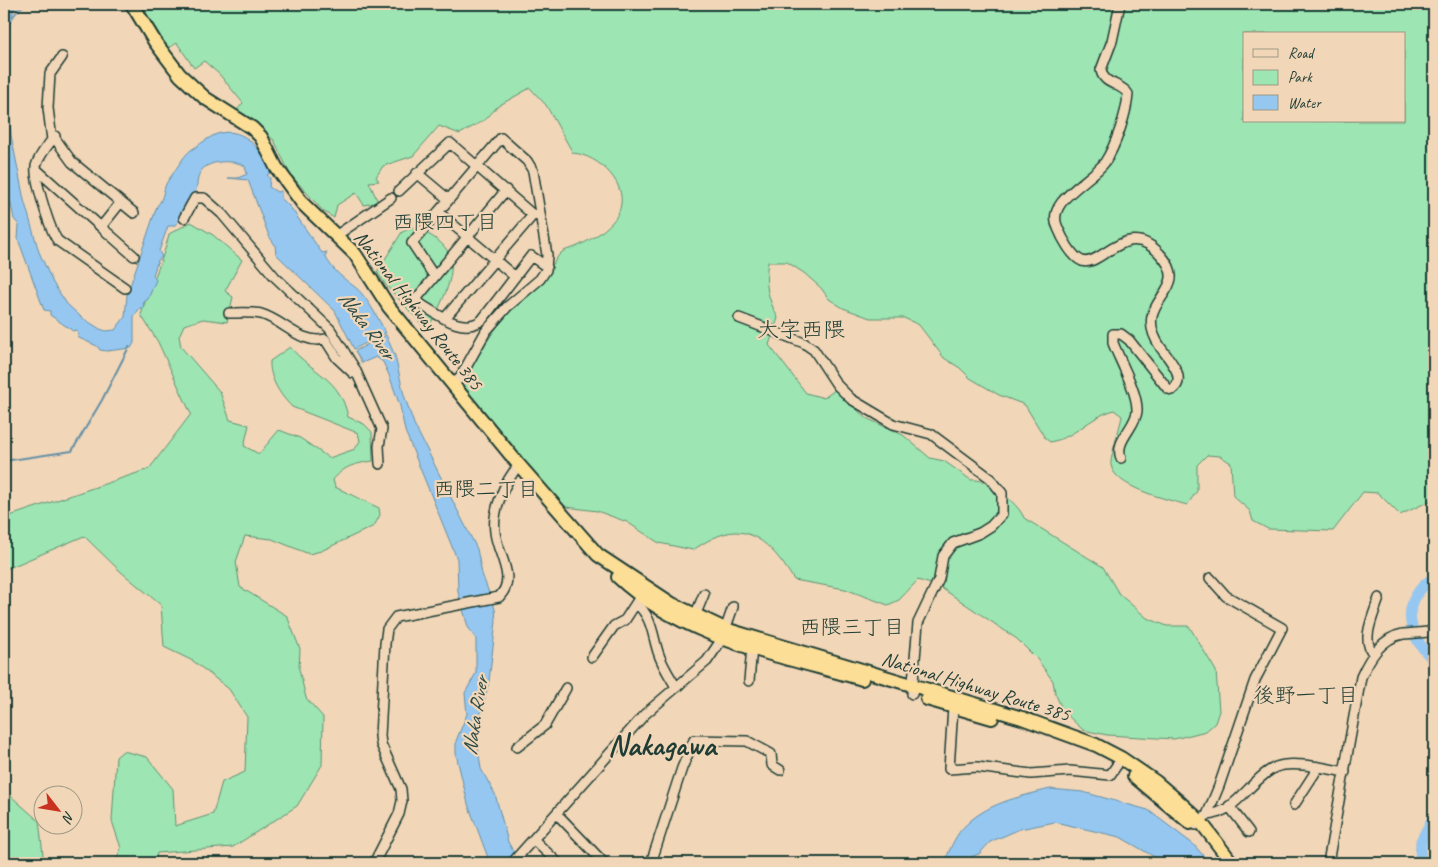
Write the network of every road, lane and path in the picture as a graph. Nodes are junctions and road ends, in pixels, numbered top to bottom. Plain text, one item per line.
1 (132, 4) edge
2 (1120, 4) edge
3 (62, 58) dead end
4 (54, 137) junction
5 (479, 166) junction
6 (36, 170) junction
7 (417, 174) junction
8 (506, 190) junction
9 (399, 191) dead end
10 (391, 198) dead end
11 (448, 199) junction
12 (121, 202) junction
13 (438, 212) junction
14 (134, 213) dead end
15 (536, 215) junction
16 (184, 218) dead end
17 (101, 227) junction
18 (337, 235) junction
19 (467, 237) junction
20 (134, 256) dead end
21 (494, 260) junction
22 (547, 267) junction
23 (434, 276) junction
24 (514, 276) junction
25 (124, 288) dead end
26 (229, 313) dead end
27 (445, 318) junction
28 (739, 318) dead end
29 (359, 378) junction
30 (453, 384) junction
31 (1121, 458) dead end
32 (380, 464) dead end
33 (519, 465) junction
34 (1210, 578) dead end
35 (704, 594) dead end
36 (641, 595) junction
37 (1379, 598) dead end
38 (734, 607) dead end
39 (695, 616) junction
40 (1434, 631) edge
41 (724, 634) junction
42 (752, 648) junction
43 (1374, 654) junction
44 (592, 657) dead end
45 (749, 680) dead end
46 (676, 687) junction
47 (566, 688) dead end
48 (913, 691) junction
49 (953, 707) junction
50 (517, 747) dead end
51 (1117, 765) junction
52 (1318, 768) junction
53 (780, 770) dead end
54 (1346, 772) junction
55 (1229, 806) junction
56 (1294, 806) dead end
57 (557, 814) junction
58 (1200, 821) junction
59 (1249, 832) dead end
60 (534, 840) junction
61 (374, 863) edge
62 (512, 863) edge
63 (558, 863) edge
64 (604, 863) edge
65 (651, 863) edge
66 (1223, 863) edge
67 (1232, 863) edge
68 (1328, 863) edge

1 - 18 highway, National Highway Route 385
2 - 31 street
3 - 4 street
4 - 6 street
4 - 12 street
5 - 7 street
5 - 8 street
5 - 11 street
5 - 15 street
6 - 17 street
6 - 25 street
7 - 9 street
7 - 11 street
8 - 15 street
8 - 19 street
10 - 18 street
11 - 13 street
12 - 14 street
12 - 17 street
13 - 19 street
13 - 23 street
15 - 21 street
15 - 22 street
16 - 29 street
17 - 20 street
18 - 30 highway, National Highway Route 385
19 - 21 street
19 - 23 street
21 - 24 street
21 - 27 street
22 - 24 street
22 - 30 street
23 - 27 street
24 - 27 street
26 - 29 street
28 - 48 street
29 - 32 street
30 - 33 highway, National Highway Route 385
33 - 36 highway, National Highway Route 385
33 - 61 street
34 - 58 street
35 - 39 street
36 - 39 highway, National Highway Route 385
36 - 41 highway, National Highway Route 385
36 - 44 street
36 - 46 street
37 - 43 street
38 - 41 street
39 - 41 highway, National Highway Route 385
40 - 43 street
41 - 42 highway, National Highway Route 385
41 - 46 street
41 - 48 highway, National Highway Route 385
42 - 45 street
42 - 48 highway, National Highway Route 385
43 - 54 street
46 - 57 street
47 - 50 street
48 - 49 highway, National Highway Route 385
48 - 58 highway, National Highway Route 385
49 - 51 highway, National Highway Route 385
49 - 51 street
51 - 58 highway, National Highway Route 385
52 - 54 street
52 - 55 street
52 - 56 street
53 - 65 street
54 - 68 street
55 - 58 street
55 - 59 street
57 - 60 street
57 - 64 street
58 - 66 highway, National Highway Route 385
58 - 67 highway, National Highway Route 385
60 - 62 street
60 - 63 street

